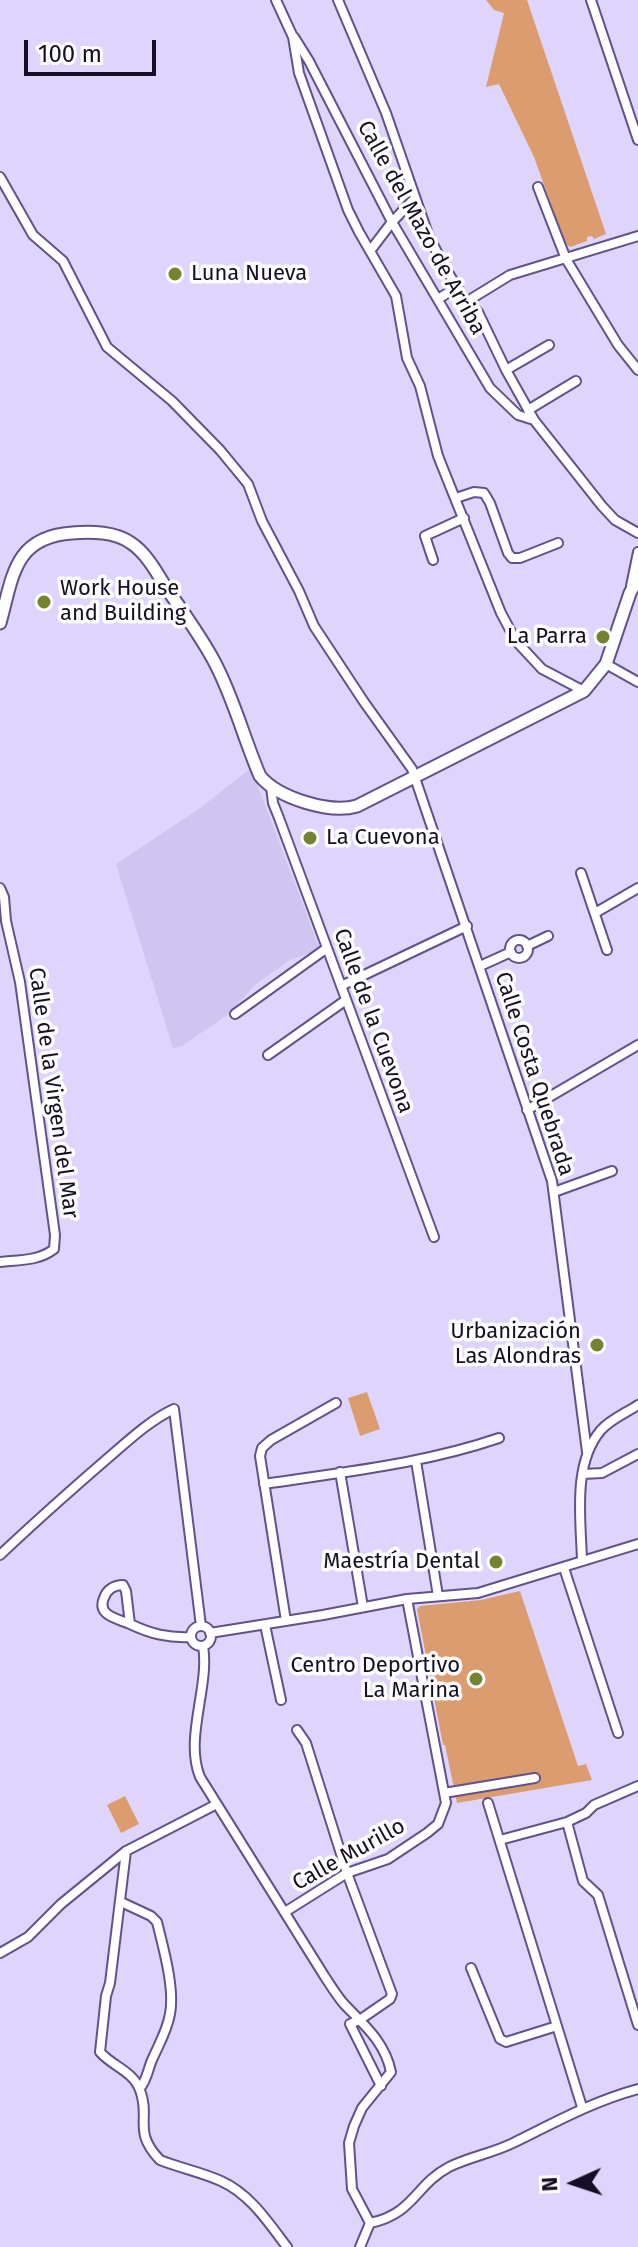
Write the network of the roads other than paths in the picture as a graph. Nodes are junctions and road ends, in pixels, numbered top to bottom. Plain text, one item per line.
1 (276, 0) edge
2 (338, 0) edge
3 (591, 0) edge
4 (293, 37) junction
5 (638, 140) edge
6 (0, 177) edge
7 (538, 187) dead end
8 (415, 198) junction
9 (392, 222) junction
10 (638, 236) edge
11 (370, 251) junction
12 (566, 259) junction
13 (457, 287) junction
14 (438, 299) junction
15 (466, 302) junction
16 (549, 345) dead end
17 (506, 370) junction
18 (638, 370) edge
19 (576, 381) dead end
20 (528, 410) junction
21 (534, 420) junction
22 (456, 498) junction
23 (464, 518) junction
24 (634, 531) edge
25 (638, 539) edge
26 (558, 543) dead end
27 (638, 552) edge
28 (433, 560) dead end
29 (638, 578) edge
30 (630, 593) junction
31 (0, 623) edge
32 (606, 664) junction
33 (638, 682) edge
34 (584, 691) junction
35 (415, 777) junction
36 (271, 787) junction
37 (292, 796) junction
38 (279, 818) junction
39 (581, 873) dead end
40 (0, 888) edge
41 (638, 888) edge
42 (595, 913) junction
43 (467, 926) junction
44 (548, 936) dead end
45 (327, 948) junction
46 (607, 950) dead end
47 (480, 966) junction
48 (341, 986) junction
49 (346, 1000) junction
50 (235, 1014) dead end
51 (638, 1045) edge
52 (268, 1055) dead end
53 (527, 1110) junction
54 (612, 1171) dead end
55 (554, 1192) junction
56 (434, 1237) dead end
57 (0, 1262) edge
58 (336, 1403) dead end
59 (638, 1405) edge
60 (584, 1418) junction
61 (603, 1428) junction
62 (499, 1438) dead end
63 (587, 1452) junction
64 (638, 1454) edge
65 (416, 1461) junction
66 (340, 1472) junction
67 (583, 1474) junction
68 (264, 1484) junction
69 (638, 1544) edge
70 (0, 1555) edge
71 (582, 1561) junction
72 (564, 1568) junction
73 (438, 1596) junction
74 (407, 1599) junction
75 (363, 1607) junction
76 (286, 1621) junction
77 (130, 1624) junction
78 (265, 1625) junction
79 (201, 1626) junction
80 (210, 1633) junction
81 (191, 1637) junction
82 (203, 1646) junction
83 (281, 1700) dead end
84 (297, 1730) dead end
85 (618, 1733) dead end
86 (535, 1778) dead end
87 (638, 1786) edge
88 (444, 1793) junction
89 (488, 1803) dead end
90 (217, 1804) junction
91 (567, 1822) junction
92 (500, 1840) junction
93 (126, 1851) junction
94 (347, 1873) junction
95 (121, 1902) junction
96 (285, 1912) junction
97 (0, 1953) edge
98 (471, 1968) dead end
99 (361, 2019) junction
100 (638, 2025) edge
101 (557, 2026) junction
102 (381, 2086) junction
103 (140, 2088) junction
104 (638, 2089) edge
105 (582, 2107) junction
106 (370, 2223) junction
107 (287, 2247) edge
108 (360, 2247) edge

1 - 4 street, Calle del Mazo de Arriba
2 - 8 street
3 - 5 street
4 - 9 street, Calle del Mazo de Arriba
4 - 11 street, Calle del Mazo de Arriba
6 - 35 street
7 - 12 street
8 - 9 street
8 - 13 street
9 - 11 street
9 - 14 street, Calle del Mazo de Arriba
10 - 12 street
11 - 22 street, Calle del Mazo de Arriba
12 - 15 street
12 - 18 street
13 - 14 street
13 - 15 street
14 - 21 street, Calle del Mazo de Arriba
15 - 17 street
16 - 17 street
17 - 20 street
19 - 20 street
20 - 21 street
21 - 24 street
22 - 23 street, Calle del Mazo de Arriba
22 - 26 street
23 - 28 street
23 - 34 street, Calle del Mazo de Arriba
24 - 25 street
27 - 30 street
29 - 30 main road
30 - 32 main road
31 - 36 main road
32 - 33 street
32 - 34 main road
34 - 35 main road
35 - 37 main road
35 - 43 street, Calle Costa Quebrada
36 - 37 main road
36 - 38 street, Calle de la Cuevona
37 - 38 street
38 - 45 street, Calle de la Cuevona
39 - 42 street
40 - 57 street, Calle de la Virgen del Mar
41 - 42 street
42 - 46 street
43 - 47 street, Calle Costa Quebrada
43 - 48 street
44 - 47 street, Calle Costa Quebrada
45 - 48 street, Calle de la Cuevona
45 - 50 street
47 - 53 street, Calle Costa Quebrada
48 - 49 street, Calle de la Cuevona
49 - 52 street
49 - 56 street, Calle de la Cuevona
51 - 53 street
53 - 55 street, Calle Costa Quebrada
54 - 55 street, Calle Costa Quebrada
55 - 60 street, Calle Costa Quebrada
58 - 68 street
59 - 61 street
60 - 61 street
60 - 63 street
61 - 63 street
62 - 65 street
63 - 67 street
64 - 67 street
65 - 66 street
65 - 73 street
66 - 68 street
66 - 75 street
67 - 71 street
68 - 76 street
69 - 71 street
70 - 79 street
71 - 72 street
72 - 73 street
72 - 85 street
73 - 74 street
74 - 75 street
74 - 88 street, Calle Murillo
75 - 76 street
76 - 78 street
77 - 77 street
77 - 81 street
78 - 80 street
78 - 83 street
79 - 80 street
79 - 81 street
80 - 82 street
81 - 82 street
82 - 90 street, Calle Murillo
84 - 94 street
86 - 88 street
87 - 91 street
88 - 94 street, Calle Murillo
89 - 92 street
90 - 93 street
90 - 96 street, Calle Murillo
91 - 92 street
91 - 100 street
92 - 101 street
93 - 95 street
93 - 97 street
94 - 96 street, Calle Murillo
94 - 99 street
95 - 103 street
95 - 103 street
96 - 99 street, Calle Murillo
98 - 101 street
99 - 102 street, Calle Murillo
99 - 102 street
101 - 105 street
102 - 106 street
103 - 107 street
104 - 105 street
105 - 106 street
106 - 108 street

